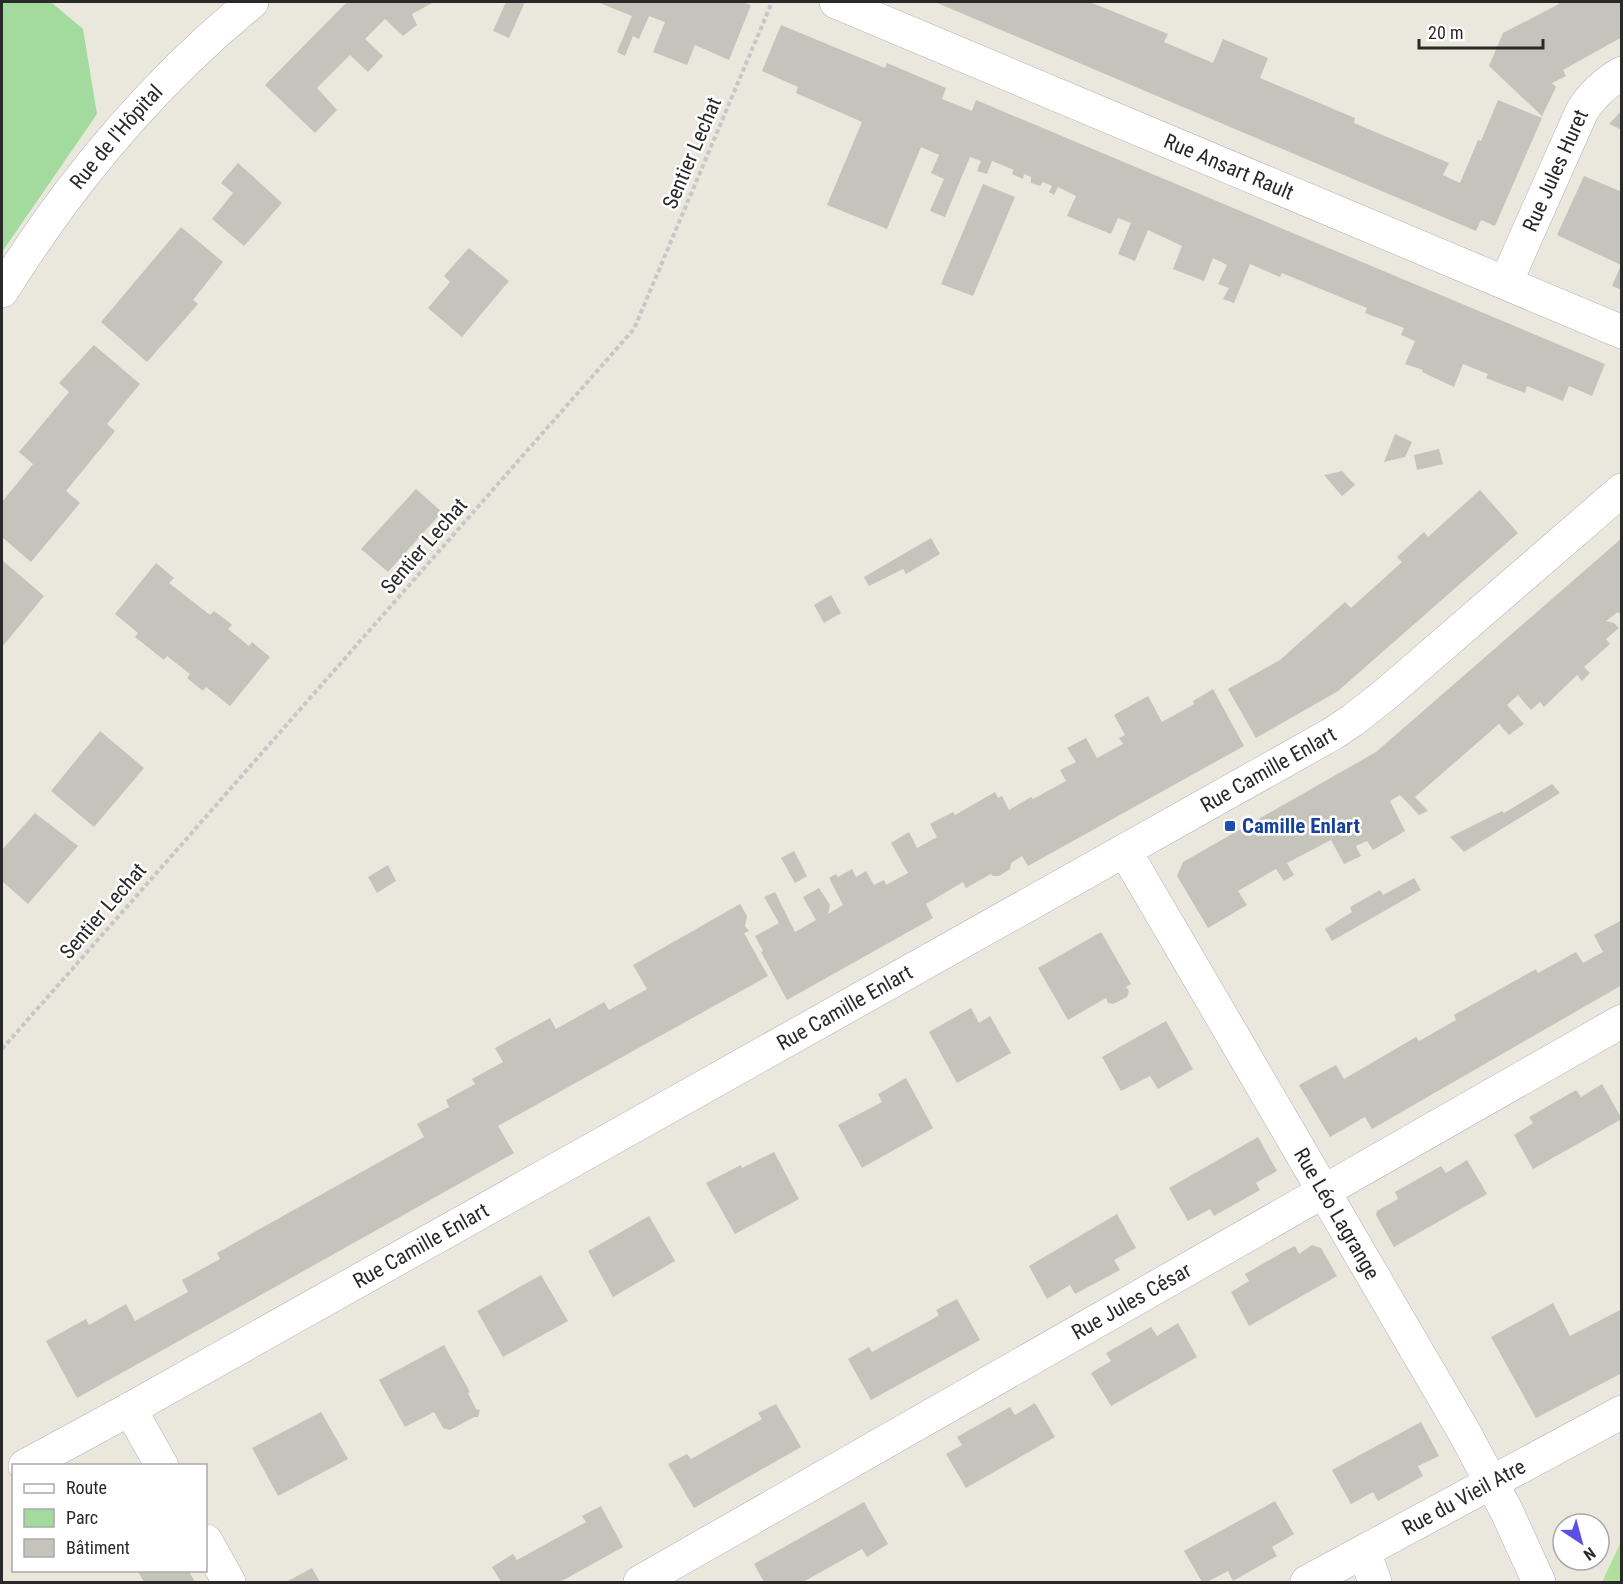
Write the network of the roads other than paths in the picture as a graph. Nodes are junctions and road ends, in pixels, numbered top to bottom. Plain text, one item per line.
1 (252, 2) edge
2 (836, 2) edge
3 (1622, 73) edge
4 (1506, 282) junction
5 (2, 291) edge
6 (1622, 332) edge
7 (1622, 490) edge
8 (1125, 851) junction
9 (1622, 1022) edge
10 (1325, 1191) junction
11 (130, 1408) junction
12 (1622, 1412) edge
13 (29, 1464) edge
14 (161, 1464) edge
15 (1492, 1483) junction
16 (207, 1543) edge
17 (1364, 1552) junction
18 (229, 1582) edge
19 (640, 1582) edge
20 (1307, 1582) edge
21 (1375, 1582) edge
22 (1539, 1582) edge

1 - 5 street, Rue de l'Hôpital
2 - 4 street, Rue Ansart Rault
3 - 4 street, Rue Jules Huret
4 - 6 street, Rue Ansart Rault
7 - 8 street, Rue Camille Enlart
8 - 10 street, Rue Léo Lagrange
8 - 11 street, Rue Camille Enlart
9 - 10 street, Rue Jules César
10 - 15 street, Rue Léo Lagrange
10 - 19 street, Rue Jules César
11 - 13 street, Rue Camille Enlart
11 - 14 street
12 - 15 street, Rue du Vieil Atre
15 - 17 street, Rue du Vieil Atre
15 - 22 street, Rue Léo Lagrange
16 - 18 street
17 - 20 street, Rue du Vieil Atre
17 - 21 street

